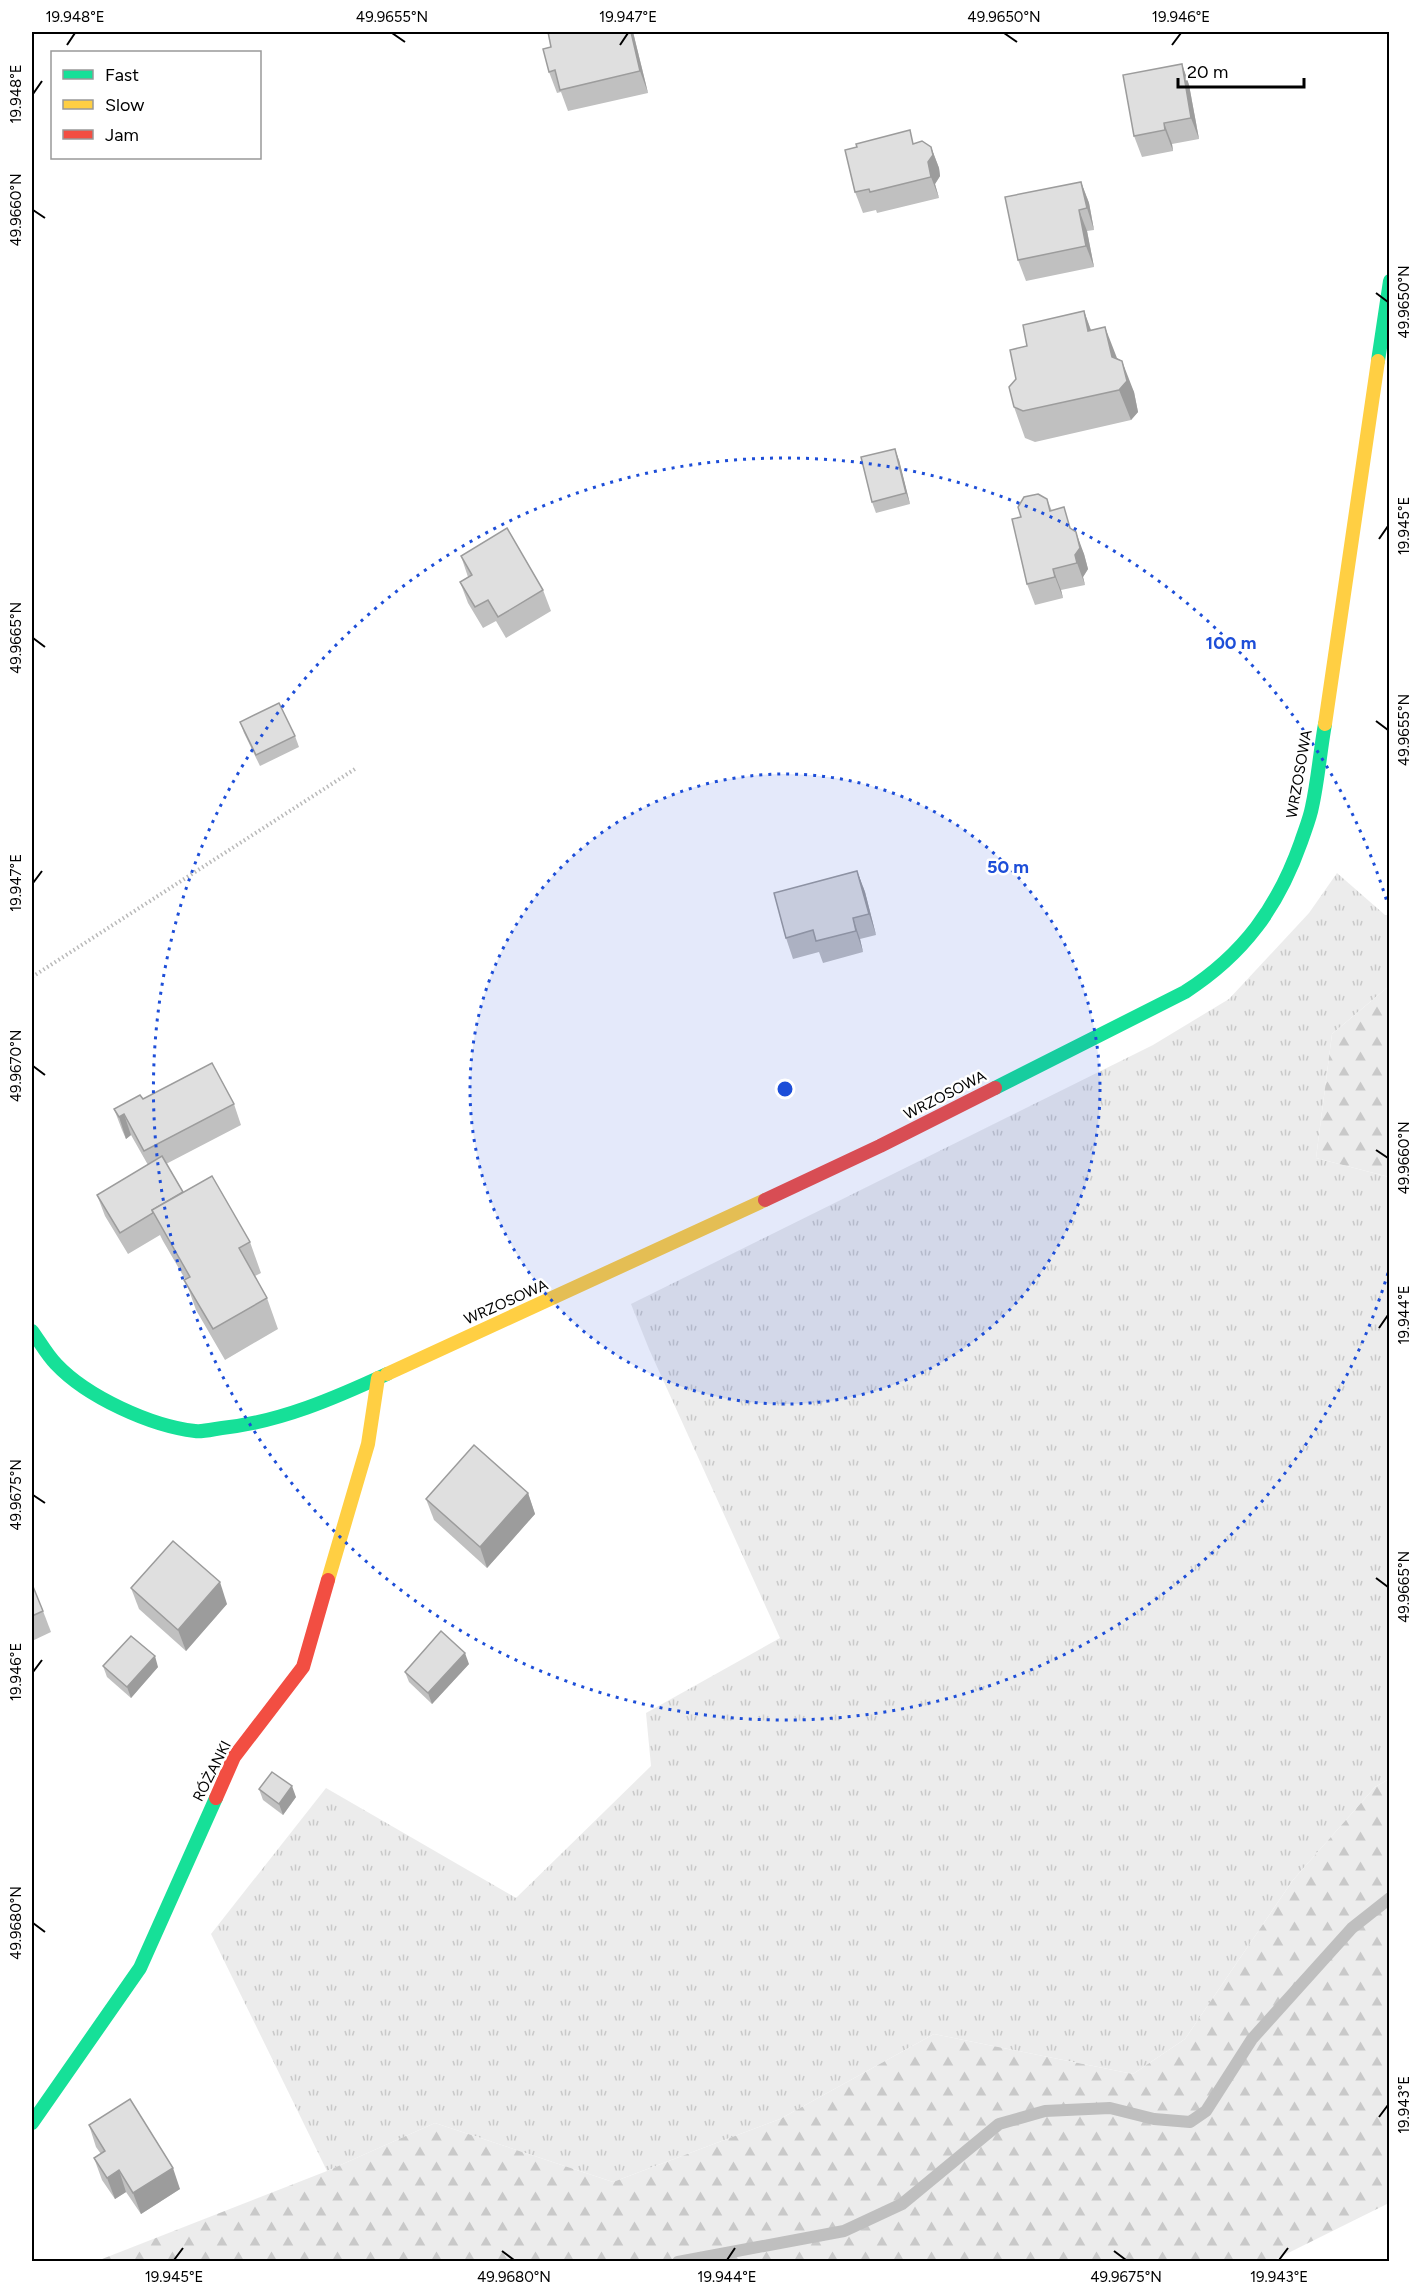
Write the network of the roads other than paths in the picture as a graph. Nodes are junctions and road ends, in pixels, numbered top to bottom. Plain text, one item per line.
1 (1389, 280) edge
2 (32, 1331) edge
3 (378, 1378) junction
4 (32, 2123) edge

1 - 3 street, WRZOSOWA
2 - 3 street, WRZOSOWA
3 - 4 street, RÓŻANKI

